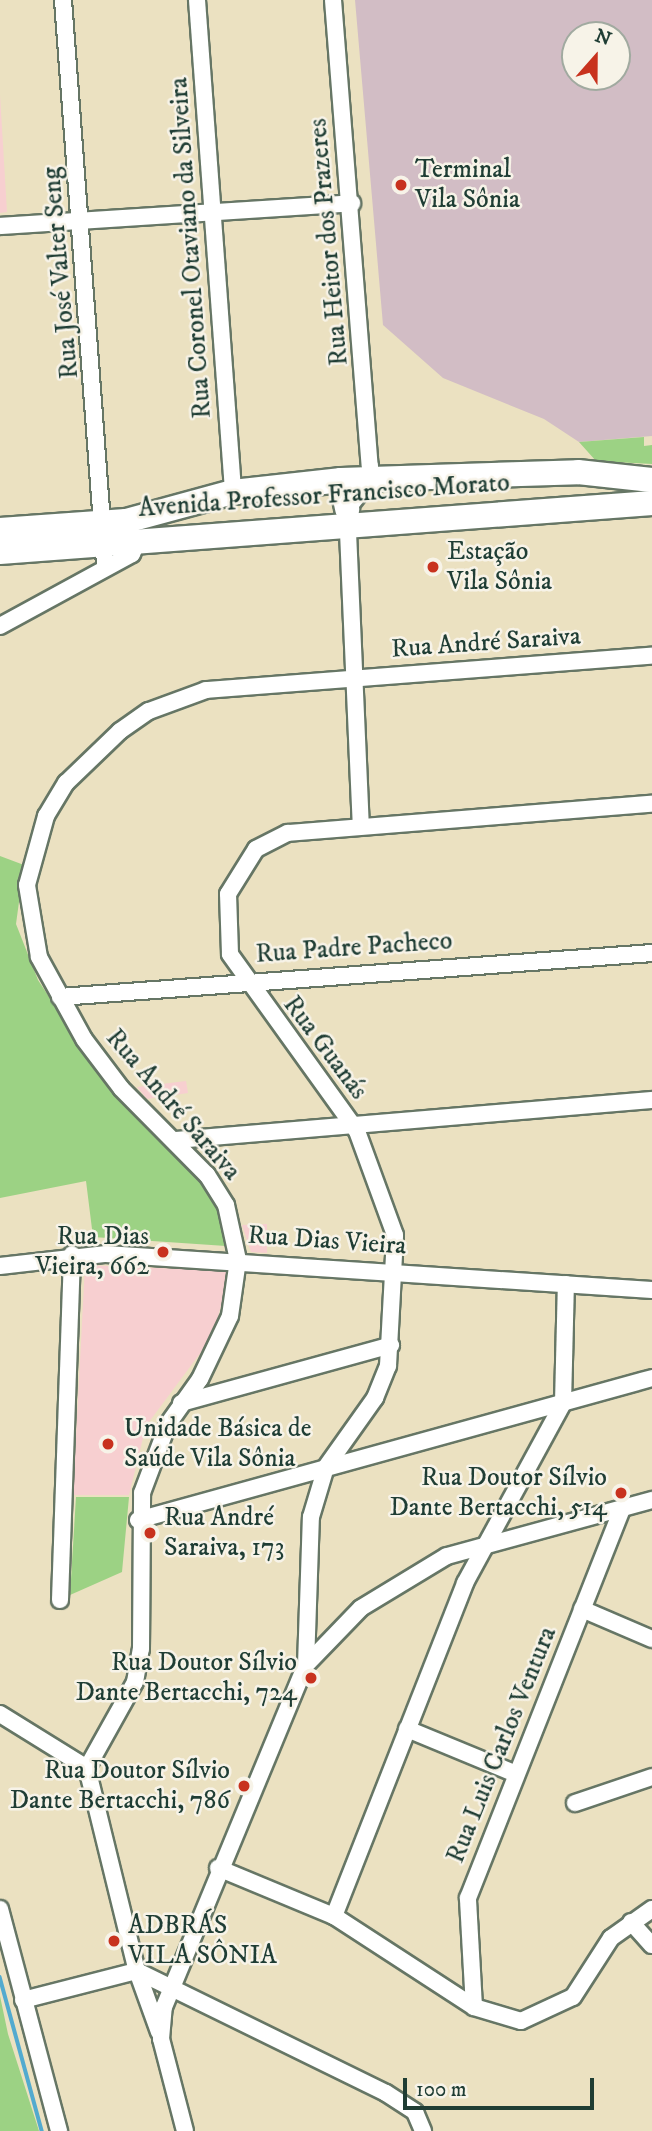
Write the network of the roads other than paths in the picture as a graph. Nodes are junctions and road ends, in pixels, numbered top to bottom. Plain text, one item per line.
1 (63, 0) edge
2 (197, 0) edge
3 (333, 0) edge
4 (352, 203) junction
5 (214, 213) junction
6 (81, 223) junction
7 (0, 226) edge
8 (341, 480) junction
9 (370, 480) junction
10 (652, 480) edge
11 (233, 492) junction
12 (652, 503) edge
13 (347, 517) junction
14 (0, 530) edge
15 (106, 543) junction
16 (0, 552) edge
17 (0, 626) edge
18 (652, 656) edge
19 (352, 676) junction
20 (652, 804) edge
21 (361, 824) junction
22 (652, 953) edge
23 (243, 980) junction
24 (60, 997) junction
25 (652, 1100) edge
26 (353, 1126) junction
27 (175, 1140) junction
28 (72, 1254) junction
29 (238, 1260) junction
30 (0, 1266) edge
31 (398, 1270) junction
32 (566, 1283) junction
33 (652, 1290) edge
34 (391, 1345) junction
35 (652, 1378) edge
36 (181, 1403) junction
37 (564, 1403) junction
38 (326, 1467) junction
39 (652, 1500) edge
40 (622, 1509) junction
41 (138, 1520) junction
42 (487, 1543) junction
43 (60, 1600) dead end
44 (583, 1609) junction
45 (652, 1639) edge
46 (306, 1665) junction
47 (0, 1714) edge
48 (407, 1729) junction
49 (87, 1768) junction
50 (516, 1774) junction
51 (652, 1777) edge
52 (575, 1803) dead end
53 (218, 1868) junction
54 (0, 1909) edge
55 (652, 1909) edge
56 (334, 1916) junction
57 (631, 1922) junction
58 (652, 1945) edge
59 (137, 1971) junction
60 (172, 1985) junction
61 (23, 2000) junction
62 (474, 2007) junction
63 (161, 2039) junction
64 (59, 2131) edge
65 (185, 2131) edge
66 (422, 2131) edge

1 - 6 street, Rua José Valter Seng
2 - 5 street, Rua Coronel Otaviano da Silveira
3 - 4 street, Rua Heitor dos Prazeres
4 - 5 street
4 - 9 street, Rua Heitor dos Prazeres
5 - 6 street
5 - 11 street, Rua Coronel Otaviano da Silveira
6 - 7 street
6 - 15 street, Rua José Valter Seng
8 - 9 highway, Avenida Professor Francisco Morato
8 - 11 highway, Avenida Professor Francisco Morato
8 - 13 highway
9 - 10 highway, Avenida Professor Francisco Morato
9 - 13 street
11 - 15 highway, Avenida Professor Francisco Morato
12 - 13 highway, Avenida Professor Francisco Morato
13 - 15 highway, Avenida Professor Francisco Morato
13 - 19 street
14 - 15 highway, Avenida Professor Francisco Morato
15 - 16 highway, Avenida Professor Francisco Morato
15 - 17 street
18 - 19 street, Rua André Saraiva
19 - 21 street
19 - 24 street, Rua André Saraiva
20 - 21 street, Rua Guanás
21 - 23 street, Rua Guanás
22 - 23 street, Rua Padre Pacheco
23 - 24 street, Rua Padre Pacheco
23 - 26 street, Rua Guanás
24 - 27 street, Rua André Saraiva
25 - 26 street
26 - 27 street
26 - 31 street, Rua Guanás
27 - 29 street, Rua André Saraiva
28 - 29 street, Rua Dias Vieira
28 - 30 street, Rua Dias Vieira
28 - 43 street
29 - 31 street, Rua Dias Vieira
29 - 36 street, Rua André Saraiva
31 - 32 street, Rua Dias Vieira
31 - 34 street, Rua Guanás
32 - 33 street, Rua Dias Vieira
32 - 37 street
34 - 36 street
34 - 38 street, Rua Guanás
35 - 37 street
36 - 41 street, Rua André Saraiva
37 - 38 street
37 - 42 street
38 - 41 street
38 - 46 street, Rua Guanás
39 - 40 street
40 - 42 street
40 - 44 street, Rua Luis Carlos Ventura
41 - 49 street, Rua André Saraiva
42 - 46 street
42 - 48 street
44 - 45 street
44 - 50 street, Rua Luis Carlos Ventura
46 - 53 street
47 - 49 street
48 - 50 street
48 - 56 street
49 - 59 street
50 - 62 street, Rua Luis Carlos Ventura
51 - 52 street
53 - 56 street
53 - 60 street
54 - 61 street
55 - 57 street
56 - 62 street
57 - 58 street
57 - 62 street
59 - 60 street
59 - 61 street
59 - 63 street
60 - 63 street
60 - 66 street
61 - 64 street
63 - 65 street

